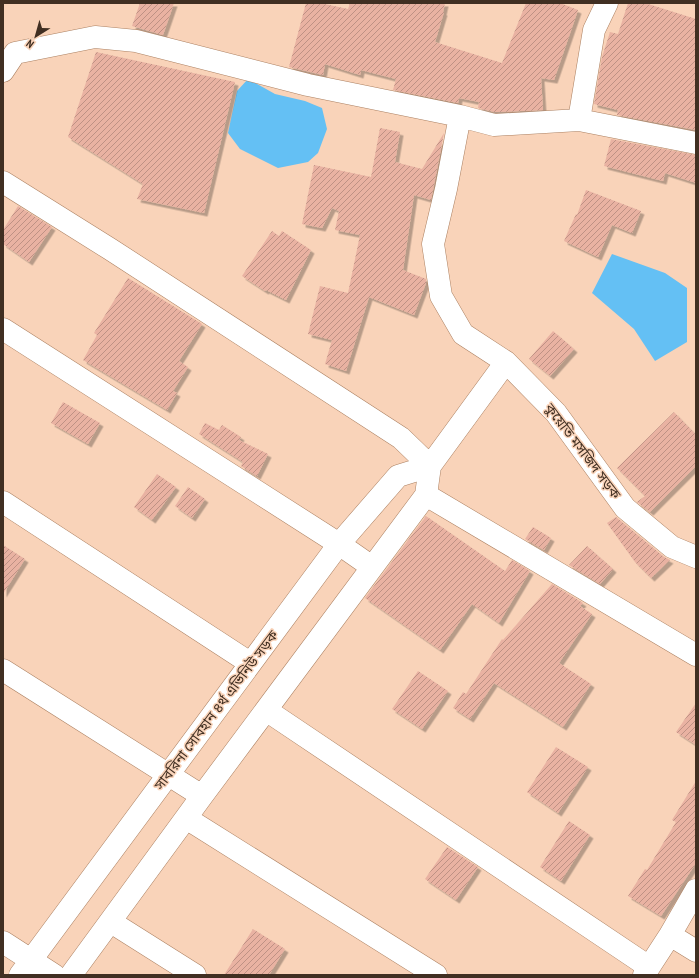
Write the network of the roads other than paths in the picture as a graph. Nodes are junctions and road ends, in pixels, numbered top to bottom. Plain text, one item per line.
1 (606, 3) edge
2 (3, 71) edge
3 (460, 116) junction
4 (579, 120) junction
5 (696, 143) edge
6 (3, 182) edge
7 (3, 329) edge
8 (506, 362) junction
9 (430, 466) junction
10 (426, 495) junction
11 (3, 502) edge
12 (338, 544) junction
13 (696, 557) edge
14 (372, 567) junction
15 (696, 655) edge
16 (250, 664) junction
17 (3, 670) edge
18 (266, 710) junction
19 (168, 774) junction
20 (202, 796) junction
21 (186, 818) junction
22 (696, 890) edge
23 (111, 922) junction
24 (670, 935) junction
25 (3, 942) edge
26 (696, 952) edge
27 (25, 968) edge
28 (647, 971) edge
29 (54, 975) edge
30 (71, 975) edge
31 (195, 975) edge
32 (436, 975) edge

1 - 4 street
2 - 3 street
3 - 4 street
3 - 8 street, কুয়েতি মসজিদ সড়ক
4 - 5 street
6 - 9 street
7 - 12 street
8 - 9 street
8 - 13 street, কুয়েতি মসজিদ সড়ক
9 - 10 street
9 - 12 street, সাবরিনা সোবহান ৪র্থ এভিনিউ সড়ক
10 - 14 street
10 - 15 street
11 - 16 street
12 - 14 street
12 - 16 street, সাবরিনা সোবহান ৪র্থ এভিনিউ সড়ক
14 - 18 street
16 - 19 street, সাবরিনা সোবহান ৪র্থ এভিনিউ সড়ক
17 - 19 street
18 - 20 street
18 - 28 street
19 - 20 street
19 - 27 street, সাবরিনা সোবহান ৪র্থ এভিনিউ সড়ক
20 - 21 street
21 - 23 street
21 - 32 street
22 - 24 street
23 - 30 street
23 - 31 street
24 - 26 street
24 - 28 street
25 - 27 street
27 - 29 street

